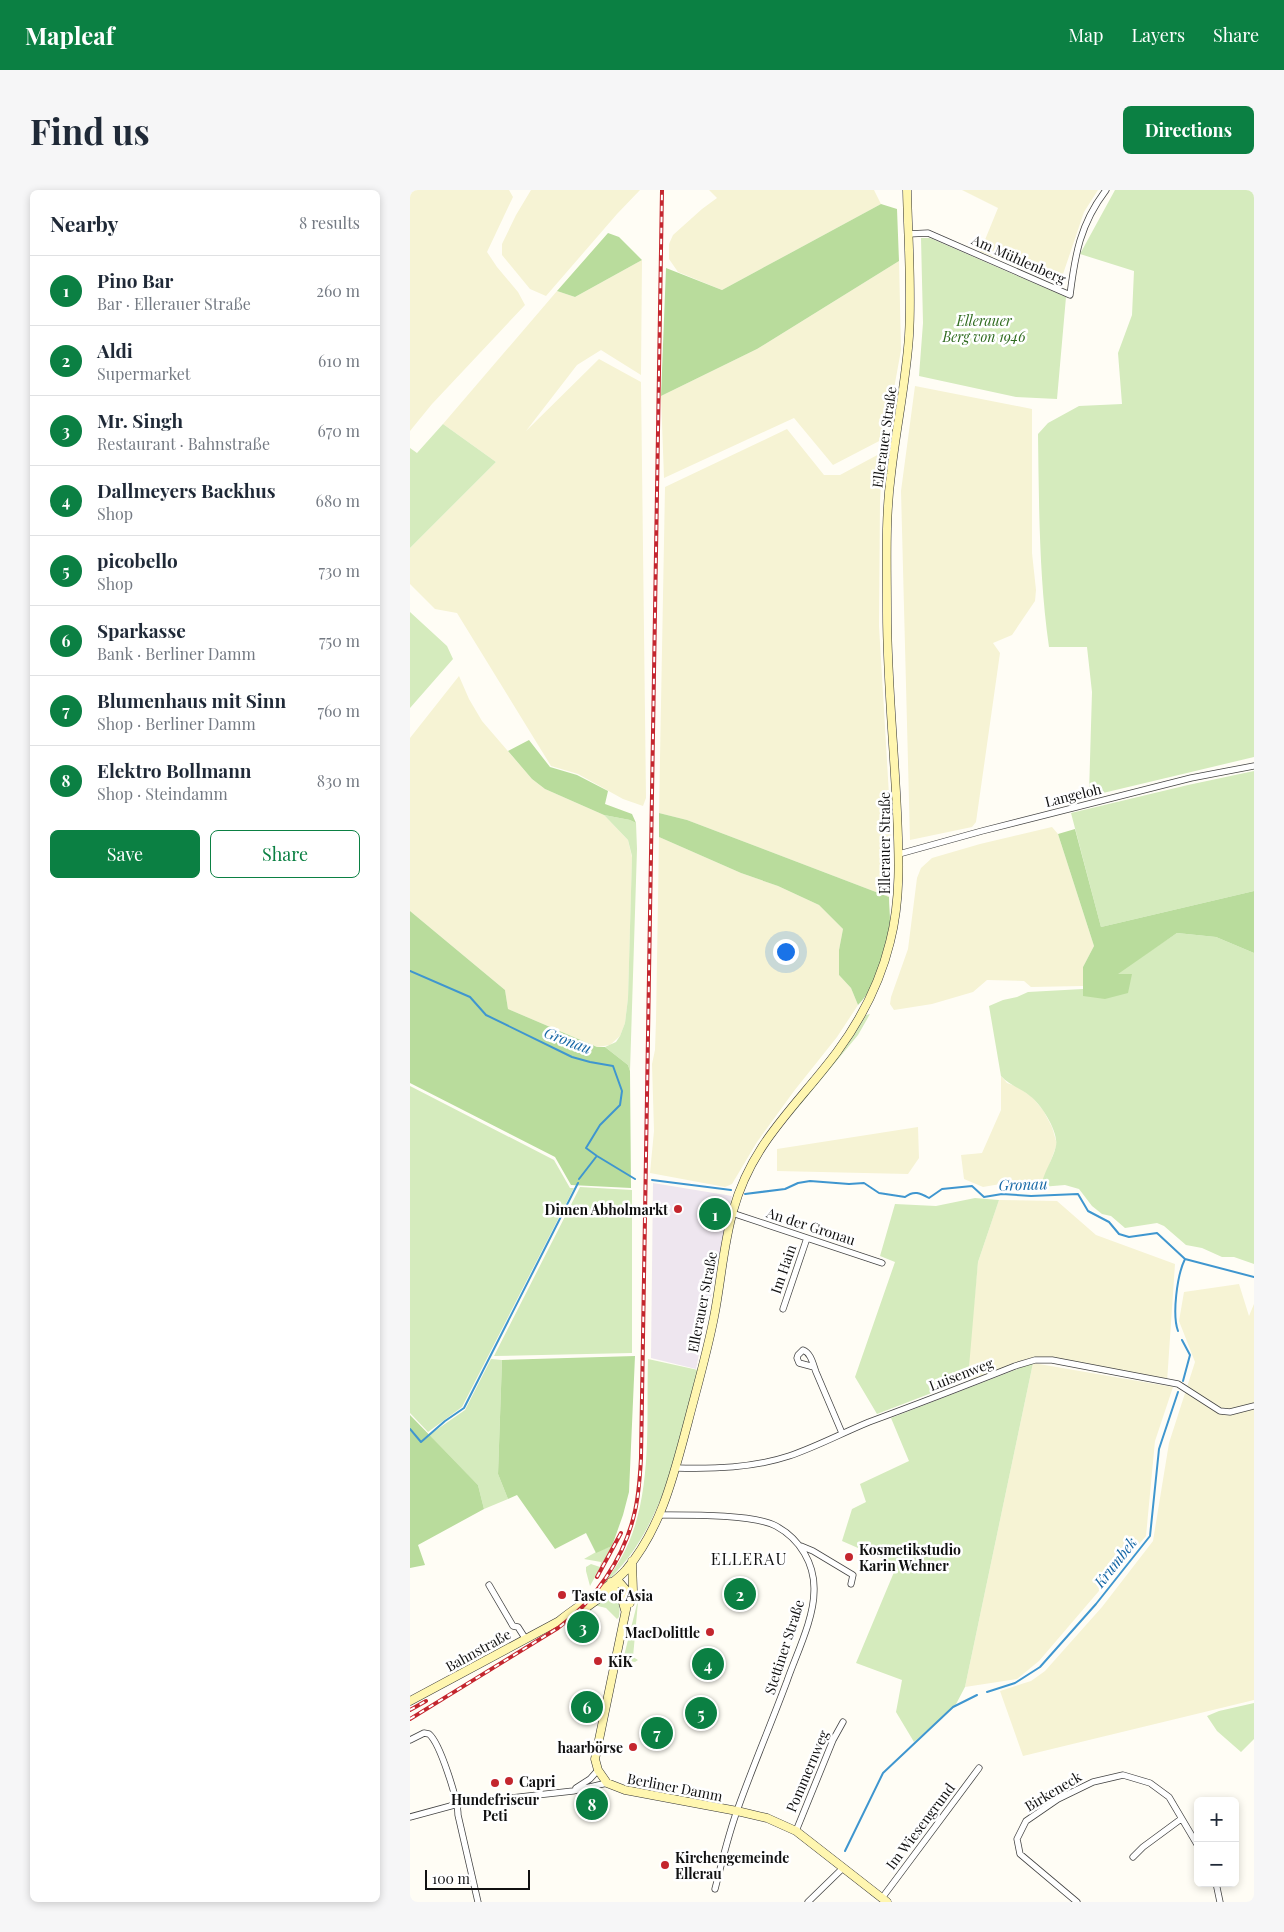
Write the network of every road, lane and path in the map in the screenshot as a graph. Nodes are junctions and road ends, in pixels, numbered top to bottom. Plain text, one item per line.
1 (907, 190) edge
2 (1106, 190) edge
3 (908, 234) junction
4 (1254, 766) edge
5 (899, 854) junction
6 (732, 1213) junction
7 (807, 1238) junction
8 (882, 1262) dead end
9 (783, 1309) dead end
10 (814, 1367) dead end
11 (1254, 1406) edge
12 (842, 1433) junction
13 (676, 1468) junction
14 (660, 1514) junction
15 (801, 1546) junction
16 (632, 1561) junction
17 (615, 1583) junction
18 (851, 1584) dead end
19 (489, 1585) dead end
20 (626, 1614) junction
21 (525, 1638) junction
22 (410, 1701) edge
23 (843, 1722) dead end
24 (410, 1740) edge
25 (979, 1768) dead end
26 (598, 1770) junction
27 (607, 1783) junction
28 (572, 1791) junction
29 (458, 1804) junction
30 (737, 1811) junction
31 (410, 1817) edge
32 (1181, 1819) junction
33 (796, 1831) junction
34 (1195, 1842) edge
35 (1133, 1857) dead end
36 (842, 1867) junction
37 (1217, 1887) edge
38 (715, 1889) dead end
39 (884, 1900) edge
40 (478, 1902) edge
41 (808, 1902) edge
42 (1077, 1902) edge
43 (1220, 1902) edge

1 - 3 main road, Ellerauer Straße
2 - 3 street, Am Mühlenberg
3 - 5 main road, Ellerauer Straße
4 - 5 street, Langeloh
5 - 6 main road, Ellerauer Straße
6 - 7 street, An der Gronau
6 - 13 main road, Ellerauer Straße
7 - 8 street, An der Gronau
7 - 9 street, Im Hain
10 - 12 street
11 - 12 street, Luisenweg
12 - 13 street, Luisenweg
13 - 14 main road, Ellerauer Straße
14 - 15 street, Stettiner Straße
14 - 16 main road, Ellerauer Straße
15 - 18 street
15 - 30 street, Stettiner Straße
16 - 17 main road, Ellerauer Straße
16 - 20 main road
17 - 20 main road
17 - 21 main road, Bahnstraße
19 - 21 street
20 - 26 main road
21 - 22 main road, Bahnstraße
23 - 33 street, Pommernweg
24 - 29 street
25 - 39 street, Im Wiesengrund
26 - 27 main road, Berliner Damm
26 - 28 street
27 - 28 street
27 - 30 main road, Berliner Damm
28 - 29 street
29 - 31 street
29 - 40 street
30 - 33 main road, Berliner Damm
30 - 38 street, Stettiner Straße
32 - 34 street, Birkeneck
32 - 35 street
32 - 42 street, Birkeneck
33 - 36 main road, Berliner Damm
36 - 39 main road, Berliner Damm
36 - 41 street
37 - 43 street

